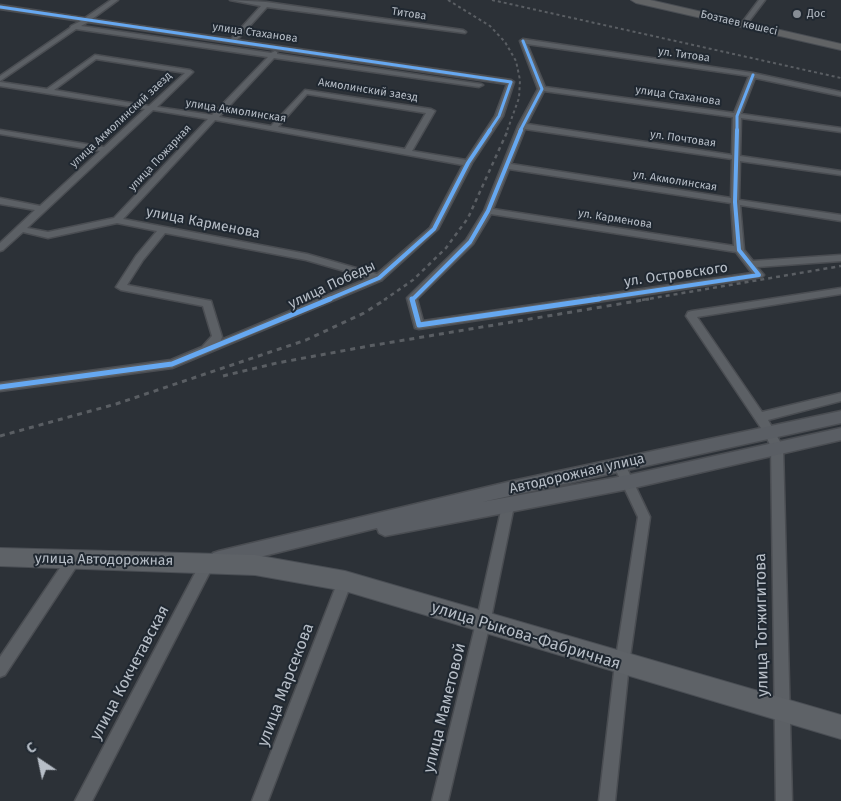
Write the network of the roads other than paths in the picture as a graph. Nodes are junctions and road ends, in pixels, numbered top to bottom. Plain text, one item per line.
1 (115, 0) edge
2 (233, 0) edge
3 (284, 0) edge
4 (636, 0) edge
5 (662, 0) edge
6 (762, 0) edge
7 (266, 4) junction
8 (277, 6) junction
9 (0, 7) edge
10 (88, 18) junction
11 (746, 22) junction
12 (73, 27) junction
13 (463, 32) dead end
14 (233, 40) junction
15 (841, 40) edge
16 (282, 47) junction
17 (841, 47) edge
18 (273, 56) junction
19 (753, 75) junction
20 (0, 79) edge
21 (506, 80) joint
22 (0, 84) edge
23 (479, 85) dead end
24 (542, 89) junction
25 (49, 90) junction
26 (841, 94) edge
27 (151, 109) junction
28 (736, 116) junction
29 (214, 118) junction
30 (522, 126) junction
31 (273, 128) junction
32 (841, 130) edge
33 (0, 132) edge
34 (107, 150) junction
35 (408, 151) junction
36 (737, 159) junction
37 (468, 163) junction
38 (506, 166) junction
39 (841, 173) edge
40 (0, 200) edge
41 (735, 202) junction
42 (42, 209) junction
43 (488, 211) junction
44 (841, 218) edge
45 (117, 220) junction
46 (21, 229) junction
47 (163, 229) junction
48 (0, 248) edge
49 (739, 250) junction
50 (841, 258) edge
51 (750, 264) junction
52 (379, 278) junction
53 (841, 291) edge
54 (203, 353) junction
55 (0, 387) edge
56 (841, 397) edge
57 (841, 417) edge
58 (765, 424) junction
59 (841, 434) edge
60 (726, 441) junction
61 (777, 448) junction
62 (737, 457) junction
63 (619, 464) junction
64 (629, 482) junction
65 (508, 506) junction
66 (314, 536) junction
67 (0, 557) edge
68 (73, 560) junction
69 (208, 562) junction
70 (344, 581) junction
71 (483, 623) junction
72 (622, 664) junction
73 (0, 670) edge
74 (781, 710) junction
75 (841, 727) edge
76 (83, 801) edge
77 (260, 801) edge
78 (440, 801) edge
79 (607, 801) edge
80 (784, 801) edge

1 - 10 street
2 - 7 street, Титова
3 - 8 street
4 - 11 highway, Бозтаев көшесі
5 - 11 highway, Бозтаев көшесі
6 - 11 street
7 - 8 street, Титова
7 - 14 street
8 - 13 street, Титова
9 - 10 street, улица Стаханова
10 - 12 street
10 - 14 street, улица Стаханова
11 - 15 highway, Бозтаев көшесі
11 - 17 highway, Бозтаев көшесі
12 - 18 street
12 - 20 street
14 - 16 street, улица Стаханова
16 - 18 street, улица Пожарная
16 - 21 street, улица Стаханова
18 - 23 street
18 - 29 street, улица Пожарная
19 - 24 street, ул. Титова
19 - 26 street, ул. Титова
19 - 28 street, ул. Островского
21 - 37 street, улица Победы
22 - 25 street, улица Акмолинская
24 - 28 street, улица Стаханова
24 - 30 street
25 - 27 street, улица Акмолинская
25 - 27 street, улица Акмолинский заезд
27 - 29 street, улица Акмолинская
27 - 34 street, улица Акмолинский заезд
28 - 32 street, улица Стаханова
28 - 36 street, ул. Островского
29 - 31 street, улица Акмолинская
29 - 45 street, улица Пожарная
30 - 36 street, ул. Почтовая
30 - 38 street
31 - 35 street, улица Акмолинская
31 - 35 street, Акмолинский заезд
33 - 34 street
34 - 42 street, улица Акмолинский заезд
35 - 37 street, улица Акмолинская
36 - 39 street, ул. Почтовая
36 - 41 street, ул. Островского
37 - 52 street, улица Победы
38 - 41 street, ул. Акмолинская
38 - 43 street
40 - 42 street
41 - 44 street, ул. Акмолинская
41 - 49 street, ул. Островского
42 - 46 street, улица Акмолинский заезд
43 - 49 street, ул. Карменова
43 - 51 street, ул. Островского
45 - 46 street, улица Карменова
45 - 47 street, улица Карменова
46 - 48 street, улица Акмолинский заезд
47 - 52 street, улица Карменова
47 - 54 street
49 - 51 street, ул. Островского
50 - 51 street
52 - 54 street, улица Победы
53 - 58 street
54 - 55 street, улица Победы
56 - 58 street
57 - 58 main road, Автодорожная улица
58 - 60 main road, Автодорожная улица
58 - 61 street
59 - 61 main road, Автодорожная улица
60 - 62 street
60 - 63 main road, Автодорожная улица
61 - 62 main road, Автодорожная улица
61 - 74 street, улица Тогжигитова
62 - 64 main road, Автодорожная улица
63 - 64 street
63 - 66 main road, Автодорожная улица
64 - 65 main road, Автодорожная улица
64 - 72 street
65 - 66 main road, Автодорожная улица
65 - 71 street, улица Маметовой
66 - 69 main road, Автодорожная улица
67 - 68 main road, улица Автодорожная
68 - 69 main road, улица Автодорожная
68 - 73 street
69 - 70 main road, улица Рыкова-Фабричная
69 - 76 street, улица Кокчетавская
70 - 71 main road, улица Рыкова-Фабричная
70 - 77 street, улица Марсекова
71 - 72 main road, улица Рыкова-Фабричная
71 - 78 street, улица Маметовой
72 - 74 main road, улица Рыкова-Фабричная
72 - 79 street
74 - 75 main road, улица Рыкова-Фабричная
74 - 80 street, улица Тогжигитова

